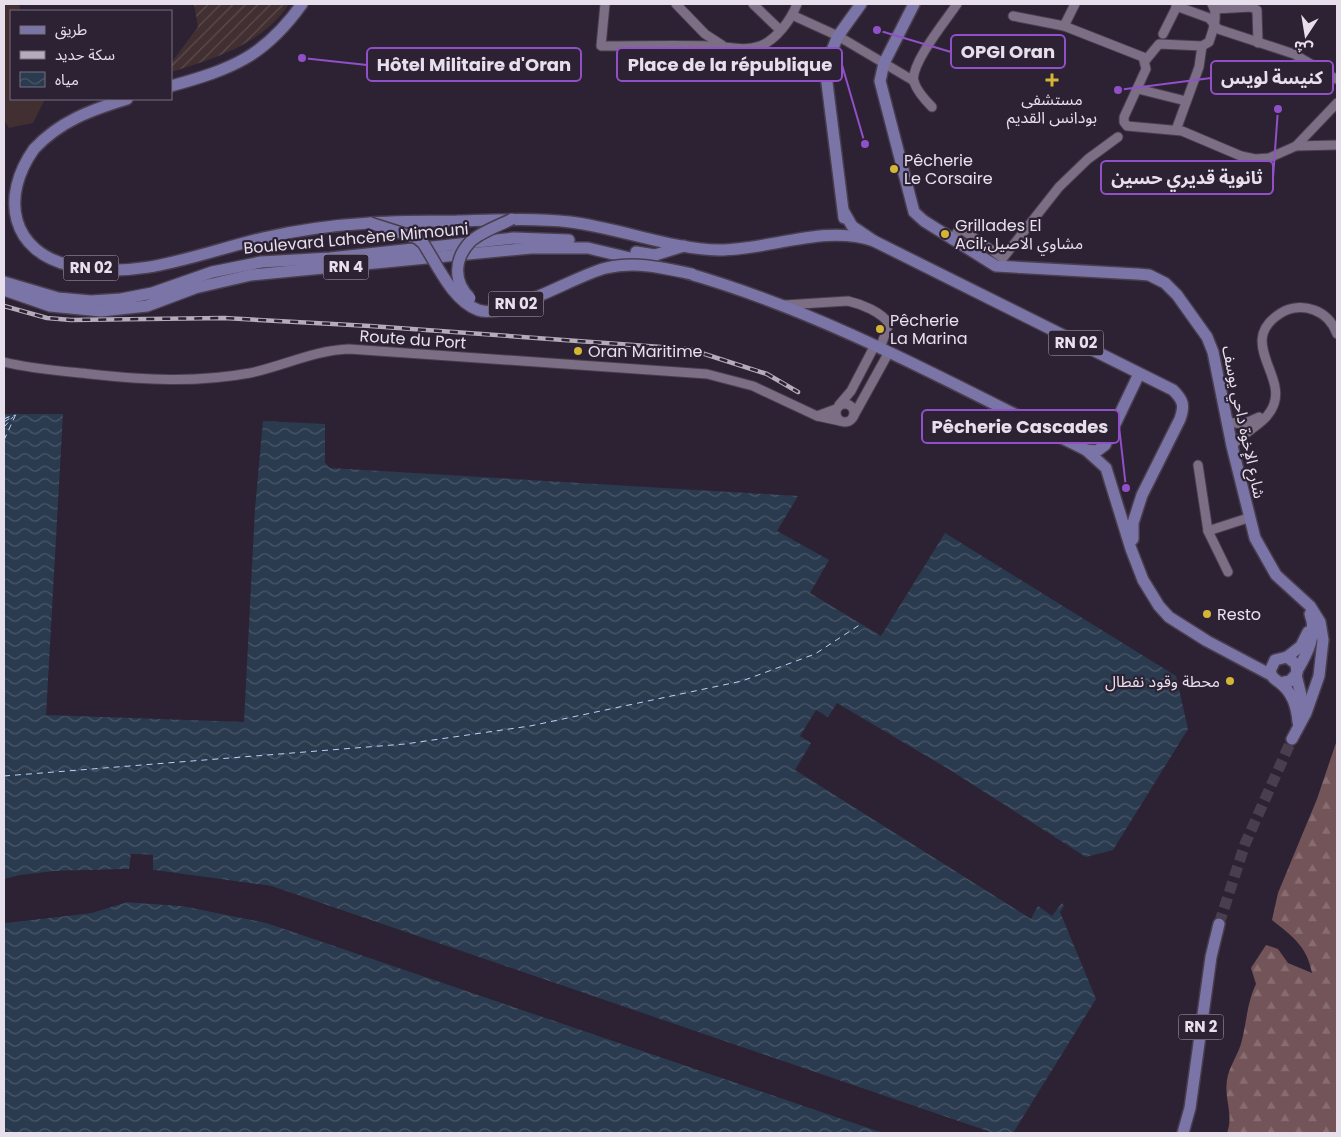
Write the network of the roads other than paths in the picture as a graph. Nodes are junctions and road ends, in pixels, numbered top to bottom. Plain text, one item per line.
1 (302, 4) edge
2 (605, 4) edge
3 (676, 4) edge
4 (753, 4) edge
5 (797, 4) edge
6 (861, 4) edge
7 (957, 4) edge
8 (1076, 4) edge
9 (913, 5) edge
10 (1177, 5) edge
11 (1254, 6) edge
12 (1214, 7) edge
13 (792, 15) junction
14 (1013, 16) dead end
15 (1064, 26) junction
16 (1214, 26) junction
17 (780, 30) junction
18 (1163, 34) dead end
19 (838, 36) junction
20 (1258, 43) junction
21 (1205, 44) junction
22 (724, 46) junction
23 (1145, 61) junction
24 (884, 63) junction
25 (1336, 79) edge
26 (914, 81) junction
27 (172, 86) edge
28 (1138, 88) junction
29 (124, 100) edge
30 (1186, 101) junction
31 (1337, 103) edge
32 (932, 107) dead end
33 (1176, 130) junction
34 (1118, 137) dead end
35 (1337, 144) edge
36 (1296, 146) junction
37 (844, 212) junction
38 (512, 220) junction
39 (370, 223) junction
40 (831, 236) junction
41 (952, 240) junction
42 (874, 241) junction
43 (685, 246) junction
44 (692, 274) junction
45 (4, 282) edge
46 (4, 290) edge
47 (784, 305) junction
48 (502, 309) junction
49 (1337, 334) edge
50 (881, 348) junction
51 (4, 362) edge
52 (1139, 374) junction
53 (838, 407) junction
54 (1270, 411) junction
55 (817, 416) junction
56 (853, 417) junction
57 (840, 421) junction
58 (1227, 422) junction
59 (1232, 446) junction
60 (1086, 450) junction
61 (1198, 465) dead end
62 (1142, 495) junction
63 (1118, 501) junction
64 (1248, 518) junction
65 (1208, 530) junction
66 (1134, 556) junction
67 (1228, 572) dead end
68 (1303, 601) junction
69 (1234, 656) junction
70 (1287, 657) junction
71 (1273, 662) junction
72 (1297, 673) junction
73 (1271, 675) junction
74 (1280, 683) junction
75 (1298, 722) junction
76 (1219, 924) tunnel mouth
77 (1183, 1132) edge

1 - 27 main road
2 - 22 street
3 - 22 street
4 - 17 street
5 - 13 street
6 - 19 main road
7 - 26 street
8 - 15 street
9 - 24 main road, شارع الإخوة داحي يوسف
10 - 16 street
10 - 18 street
11 - 12 street
11 - 20 street
12 - 16 street
13 - 17 street
13 - 19 street
14 - 15 street
15 - 23 street
16 - 20 street
16 - 21 street
17 - 22 street
19 - 24 street
19 - 37 main road
20 - 25 street
21 - 23 street
21 - 30 street
23 - 28 street
24 - 26 street
24 - 41 main road, شارع الإخوة داحي يوسف
26 - 32 street
28 - 30 street
28 - 33 street
29 - 39 main road, RN 02
30 - 33 street
31 - 36 street
33 - 36 street
34 - 41 street
35 - 36 street
37 - 40 main road
37 - 42 main road
38 - 39 main road, RN 02
38 - 43 main road, RN 02
38 - 48 main road, bridge
39 - 48 main road, RN 02, bridge
40 - 42 main road, RN 02
40 - 43 main road, RN 02
41 - 58 main road, شارع الإخوة داحي يوسف
42 - 52 main road, RN 02
43 - 45 main road, Boulevard Lahcène Mimouni / RN 4
44 - 46 main road, Boulevard Lahcène Mimouni / RN 4
44 - 47 main road, Boulevard Lahcène Mimouni / RN 02
44 - 48 main road, RN 02, bridge
47 - 50 main road, RN 02
47 - 50 street
49 - 54 street
50 - 53 street
50 - 56 street
50 - 60 main road, RN 02
51 - 55 street, Route du Port
52 - 60 main road
52 - 62 main road, RN 02
53 - 55 street
53 - 56 street
53 - 57 street
54 - 58 street
54 - 59 street
55 - 57 street, Route du Port
56 - 57 street
58 - 59 main road, شارع الإخوة داحي يوسف
59 - 64 main road, شارع الإخوة داحي يوسف
60 - 63 main road, RN 02
61 - 65 street
62 - 63 main road
62 - 66 main road, RN 02
63 - 66 main road, RN 02
64 - 65 street
64 - 68 main road, شارع الإخوة داحي يوسف
65 - 67 street
66 - 69 main road, RN 02
68 - 70 main road
68 - 72 main road, شارع الإخوة داحي يوسف
68 - 75 main road, شارع الإخوة داحي يوسف
69 - 71 main road, RN 02
69 - 73 main road, RN 02
70 - 71 main road
70 - 72 main road
71 - 73 main road
72 - 74 main road
72 - 75 main road
73 - 74 main road
74 - 75 main road
76 - 77 main road, RN 2

